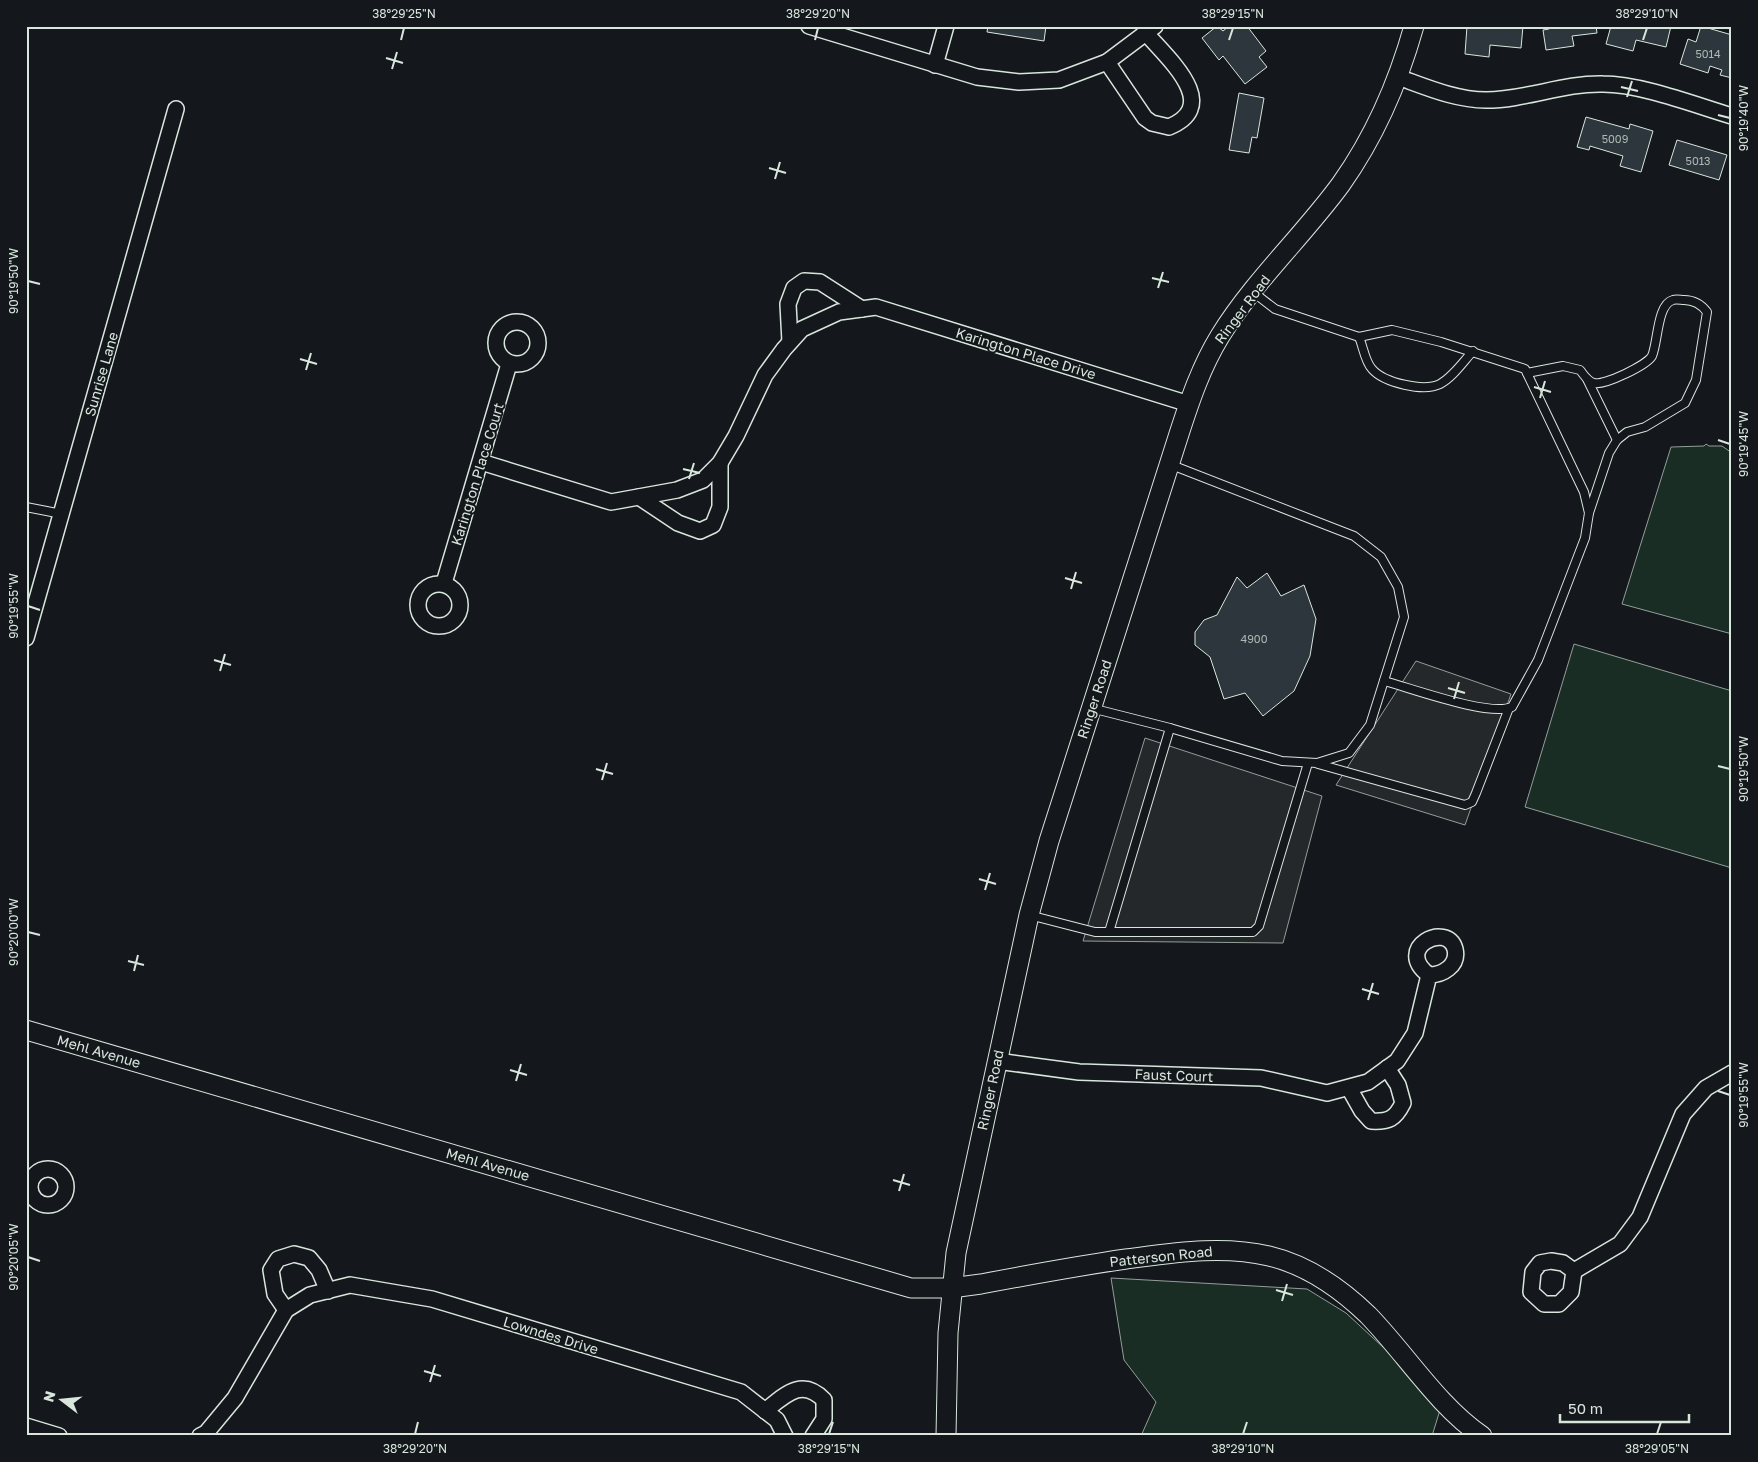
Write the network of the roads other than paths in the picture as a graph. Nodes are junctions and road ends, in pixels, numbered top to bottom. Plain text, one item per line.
1 (809, 26) edge
2 (946, 26) edge
3 (1414, 26) edge
4 (1150, 29) edge
5 (1107, 62) junction
6 (936, 65) junction
7 (1398, 78) junction
8 (176, 109) dead end
9 (1732, 116) edge
10 (1253, 292) junction
11 (862, 309) junction
12 (1359, 337) junction
13 (790, 342) junction
14 (1473, 352) junction
15 (509, 364) dead end
16 (1527, 373) junction
17 (1587, 379) junction
18 (1189, 404) junction
19 (1617, 440) junction
20 (480, 462) junction
21 (720, 463) junction
22 (1169, 464) junction
23 (638, 497) junction
24 (26, 507) edge
25 (1589, 513) junction
26 (62, 514) junction
27 (444, 583) dead end
28 (30, 608) edge
29 (26, 638) edge
30 (1384, 681) junction
31 (1091, 708) junction
32 (1509, 708) junction
33 (1170, 728) junction
34 (1308, 763) junction
35 (1317, 764) junction
36 (1029, 915) junction
37 (1109, 932) junction
38 (1429, 974) dead end
39 (26, 1030) edge
40 (997, 1061) junction
41 (1388, 1068) junction
42 (1732, 1073) edge
43 (1349, 1088) junction
44 (1574, 1270) dead end
45 (951, 1288) junction
46 (328, 1291) junction
47 (286, 1310) junction
48 (766, 1411) junction
49 (26, 1426) edge
50 (204, 1435) edge
51 (59, 1436) edge
52 (785, 1436) edge
53 (813, 1436) edge
54 (946, 1436) edge
55 (1482, 1436) edge

1 - 6 street
2 - 6 street
3 - 7 street, Ringer Road
4 - 5 street
4 - 5 street
5 - 6 street
7 - 9 street
7 - 10 street, Ringer Road
8 - 26 street, Sunrise Lane
10 - 12 lane
10 - 18 street, Ringer Road
11 - 13 street, Karington Place Drive
11 - 13 street, Karington Place Drive
11 - 18 street, Karington Place Drive
12 - 14 lane
12 - 14 lane
13 - 21 street, Karington Place Drive
14 - 16 lane
15 - 20 street, Karington Place Court
16 - 17 lane
16 - 25 lane
17 - 19 lane
17 - 19 lane
18 - 22 street, Ringer Road
19 - 25 lane
20 - 23 street, Karington Place Drive
20 - 27 street, Karington Place Court
21 - 23 street, Karington Place Drive
21 - 23 street
22 - 30 lane
22 - 31 street, Ringer Road
24 - 26 lane
25 - 32 lane
26 - 28 street, Sunrise Lane
28 - 29 street, Sunrise Lane
30 - 32 lane
30 - 35 lane
31 - 33 lane
31 - 36 street, Ringer Road
32 - 35 lane
33 - 34 lane
33 - 37 lane
34 - 35 lane
34 - 37 lane
36 - 37 lane
36 - 40 street, Ringer Road
38 - 41 street, Faust Court
39 - 45 street, Mehl Avenue
40 - 43 street, Faust Court
40 - 45 street, Ringer Road
41 - 43 street, Faust Court
41 - 43 street
42 - 44 street
45 - 54 street, Ringer Road
45 - 55 street, Patterson Road
46 - 47 street, Lowndes Drive
46 - 47 street
46 - 48 street, Lowndes Drive
47 - 50 street, Lowndes Drive
48 - 52 street, Lowndes Drive
48 - 53 street
49 - 51 street

